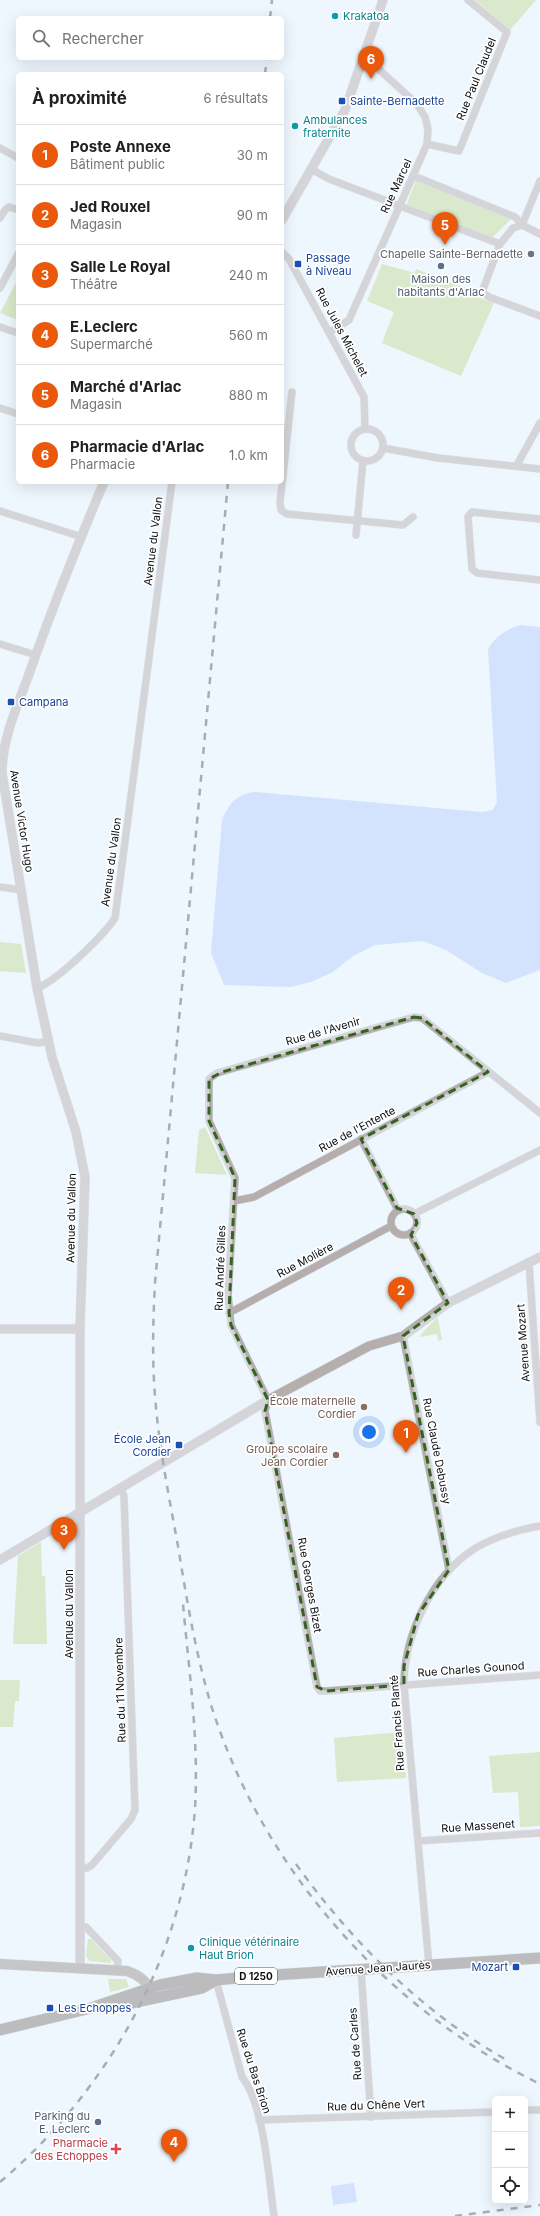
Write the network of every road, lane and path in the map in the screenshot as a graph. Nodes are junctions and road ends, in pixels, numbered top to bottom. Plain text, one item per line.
1 (383, 0) edge
2 (468, 0) edge
3 (362, 61) junction
4 (427, 144) junction
5 (0, 148) edge
6 (16, 157) edge
7 (311, 169) junction
8 (414, 176) junction
9 (540, 181) edge
10 (399, 205) junction
11 (16, 209) edge
12 (284, 216) edge
13 (0, 218) edge
14 (522, 225) junction
15 (540, 234) edge
16 (500, 244) junction
17 (284, 254) edge
18 (16, 259) edge
19 (0, 288) edge
20 (540, 316) edge
21 (0, 327) edge
22 (16, 332) edge
23 (330, 332) junction
24 (292, 392) dead end
25 (0, 408) edge
26 (16, 413) edge
27 (540, 423) edge
28 (365, 429) junction
29 (383, 448) junction
30 (363, 461) junction
31 (284, 465) edge
32 (517, 466) junction
33 (540, 469) edge
34 (103, 484) edge
35 (172, 484) edge
36 (282, 484) edge
37 (0, 511) edge
38 (413, 517) dead end
39 (540, 519) edge
40 (358, 520) junction
41 (356, 535) dead end
42 (82, 537) junction
43 (540, 580) edge
44 (0, 644) edge
45 (36, 655) junction
46 (1, 759) edge
47 (0, 887) edge
48 (21, 890) junction
49 (37, 988) junction
50 (0, 1036) edge
51 (49, 1041) junction
52 (488, 1072) junction
53 (540, 1113) edge
54 (361, 1139) junction
55 (540, 1150) edge
56 (234, 1201) junction
57 (398, 1210) junction
58 (414, 1214) junction
59 (392, 1226) junction
60 (410, 1233) junction
61 (540, 1257) edge
62 (529, 1263) junction
63 (448, 1303) junction
64 (229, 1313) junction
65 (0, 1329) edge
66 (80, 1329) junction
67 (403, 1336) junction
68 (268, 1400) junction
69 (540, 1422) edge
70 (120, 1488) junction
71 (81, 1512) junction
72 (540, 1526) edge
73 (0, 1560) edge
74 (449, 1570) junction
75 (540, 1668) edge
76 (540, 1676) edge
77 (404, 1685) junction
78 (540, 1833) edge
79 (418, 1841) junction
80 (81, 1868) junction
81 (80, 1926) junction
82 (540, 1958) edge
83 (0, 1964) edge
84 (429, 1965) junction
85 (80, 1968) junction
86 (361, 1969) junction
87 (117, 1970) junction
88 (216, 1980) junction
89 (151, 1993) junction
90 (0, 2030) edge
91 (528, 2110) edge
92 (540, 2110) edge
93 (492, 2112) edge
94 (370, 2117) junction
95 (258, 2120) junction
96 (274, 2216) edge

1 - 3 street
2 - 4 street, Rue Paul Claudel
3 - 4 street, Rue Marcel
3 - 7 street
4 - 8 street, Rue Marcel
5 - 6 street
7 - 10 street
7 - 12 street
8 - 10 street, Rue Marcel
8 - 14 street
9 - 14 street
10 - 16 street
10 - 23 street, Rue Marcel
11 - 13 street
14 - 15 street
14 - 16 street
16 - 20 street
17 - 23 street, Rue Jules Michelet
18 - 19 street
21 - 22 street
23 - 28 street, Rue Jules Michelet
24 - 31 street
25 - 26 street
27 - 32 street
28 - 29 street
28 - 30 street
29 - 30 street
29 - 32 street
30 - 40 street
32 - 33 street
34 - 42 street, Avenue Victor Hugo
35 - 49 street, Avenue du Vallon
36 - 40 street
37 - 42 street
38 - 40 street
39 - 43 street
40 - 41 street
42 - 45 street, Avenue Victor Hugo
44 - 45 street
45 - 46 street, Avenue Victor Hugo
46 - 48 street, Avenue Victor Hugo
47 - 48 street
48 - 49 street, Avenue Victor Hugo
49 - 51 street, Avenue du Vallon
50 - 51 street
51 - 66 street, Avenue du Vallon
52 - 53 street, Rue de l'Avenir
52 - 54 street, Rue de l'Entente
52 - 56 street, Rue de l'Avenir
54 - 56 street, Rue de l'Entente
54 - 57 street
55 - 58 street
56 - 64 street, Rue André Gilles
57 - 58 street
57 - 59 street
58 - 60 street
59 - 60 street
59 - 64 street, Rue Molière
60 - 63 street
61 - 62 street
62 - 63 street
62 - 69 street, Avenue Mozart
63 - 67 street
64 - 68 street, Rue André Gilles
65 - 66 street
66 - 71 street, Avenue du Vallon
67 - 68 street
67 - 74 street, Rue Claude Debussy
68 - 70 street
68 - 77 street, Rue Georges Bizet
70 - 71 street
70 - 80 street, Rue du 11 Novembre
71 - 73 street
71 - 80 street, Avenue du Vallon
72 - 74 street, Rue Francis Planté
74 - 77 street, Rue Francis Planté
75 - 76 street
76 - 77 street, Rue Charles Gounod
77 - 79 street, Rue Francis Planté
78 - 79 street, Rue Massenet
79 - 84 street, Rue Francis Planté
80 - 81 street, Avenue du Vallon
81 - 85 street, Avenue du Vallon
81 - 87 street
82 - 84 main road, Avenue Jean Jaurès / D 1250
83 - 85 main road
84 - 86 main road, Avenue Jean Jaurès / D 1250
85 - 87 main road
86 - 88 main road, Avenue Jean Jaurès / D 1250
86 - 94 street, Rue de Carles
87 - 89 main road
88 - 89 main road, Avenue Jean Jaurès / D 1250
88 - 95 street, Rue du Bas Brion
89 - 90 main road, Avenue Jean Jaurès / D 1250
91 - 92 street
93 - 94 street, Rue du Chêne Vert
94 - 95 street, Rue du Chêne Vert
95 - 96 street, Rue du Bas Brion

